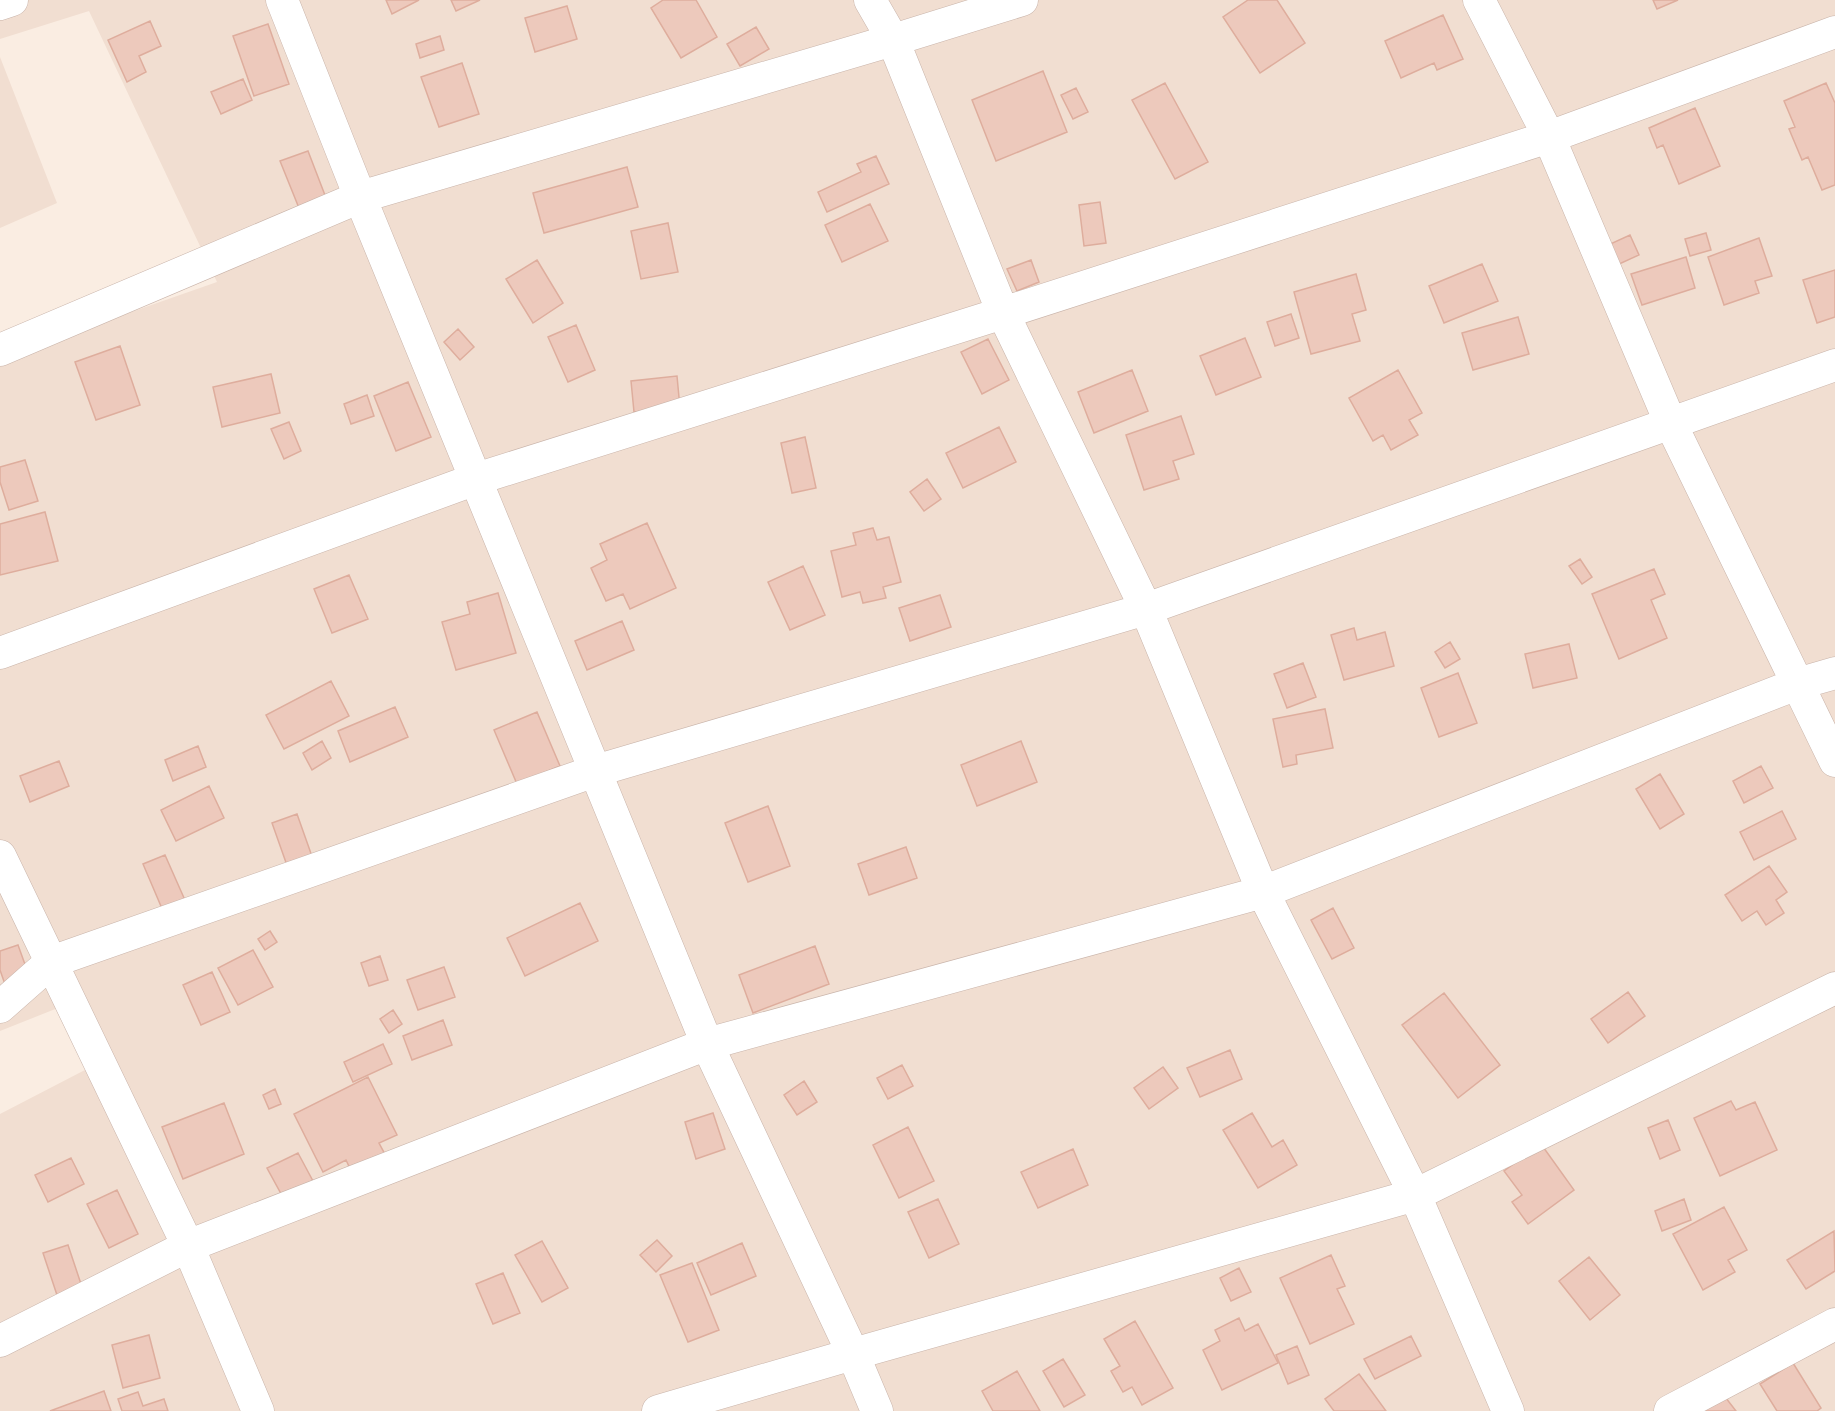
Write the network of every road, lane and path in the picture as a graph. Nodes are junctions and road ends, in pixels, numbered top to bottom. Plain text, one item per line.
1 (12, 0) edge
2 (282, 0) edge
3 (870, 0) edge
4 (1022, 0) edge
5 (1479, 0) edge
6 (0, 4) edge
7 (1835, 32) edge
8 (893, 40) junction
9 (1549, 137) junction
10 (360, 197) junction
11 (1002, 313) junction
12 (0, 350) edge
13 (1835, 365) edge
14 (1670, 422) junction
15 (476, 479) junction
16 (1146, 609) junction
17 (0, 653) edge
18 (1835, 673) edge
19 (1797, 684) junction
20 (1835, 761) edge
21 (595, 771) junction
22 (0, 856) edge
23 (1263, 892) junction
24 (51, 962) junction
25 (1835, 988) edge
26 (0, 1006) edge
27 (707, 1044) junction
28 (1415, 1195) junction
29 (188, 1246) junction
30 (1835, 1324) edge
31 (0, 1341) edge
32 (853, 1353) junction
33 (258, 1411) edge
34 (658, 1411) edge
35 (877, 1411) edge
36 (1508, 1411) edge
37 (1670, 1411) edge

1 - 6 street
2 - 10 street
3 - 8 street
4 - 8 street
5 - 9 street
7 - 9 street
8 - 10 street
8 - 11 street
9 - 11 street
9 - 14 street
10 - 12 street
10 - 15 street
11 - 15 street
11 - 16 street
13 - 14 street
14 - 16 street
14 - 19 street
15 - 17 street
15 - 21 street
16 - 21 street
16 - 23 street
18 - 19 street
19 - 20 street
19 - 23 street
21 - 24 street
21 - 27 street
22 - 24 street
23 - 27 street
23 - 28 street
24 - 26 street
24 - 29 street
25 - 28 street
27 - 29 street
27 - 32 street
28 - 32 street
28 - 36 street
29 - 31 street
29 - 33 street
30 - 37 street
32 - 34 street
32 - 35 street

